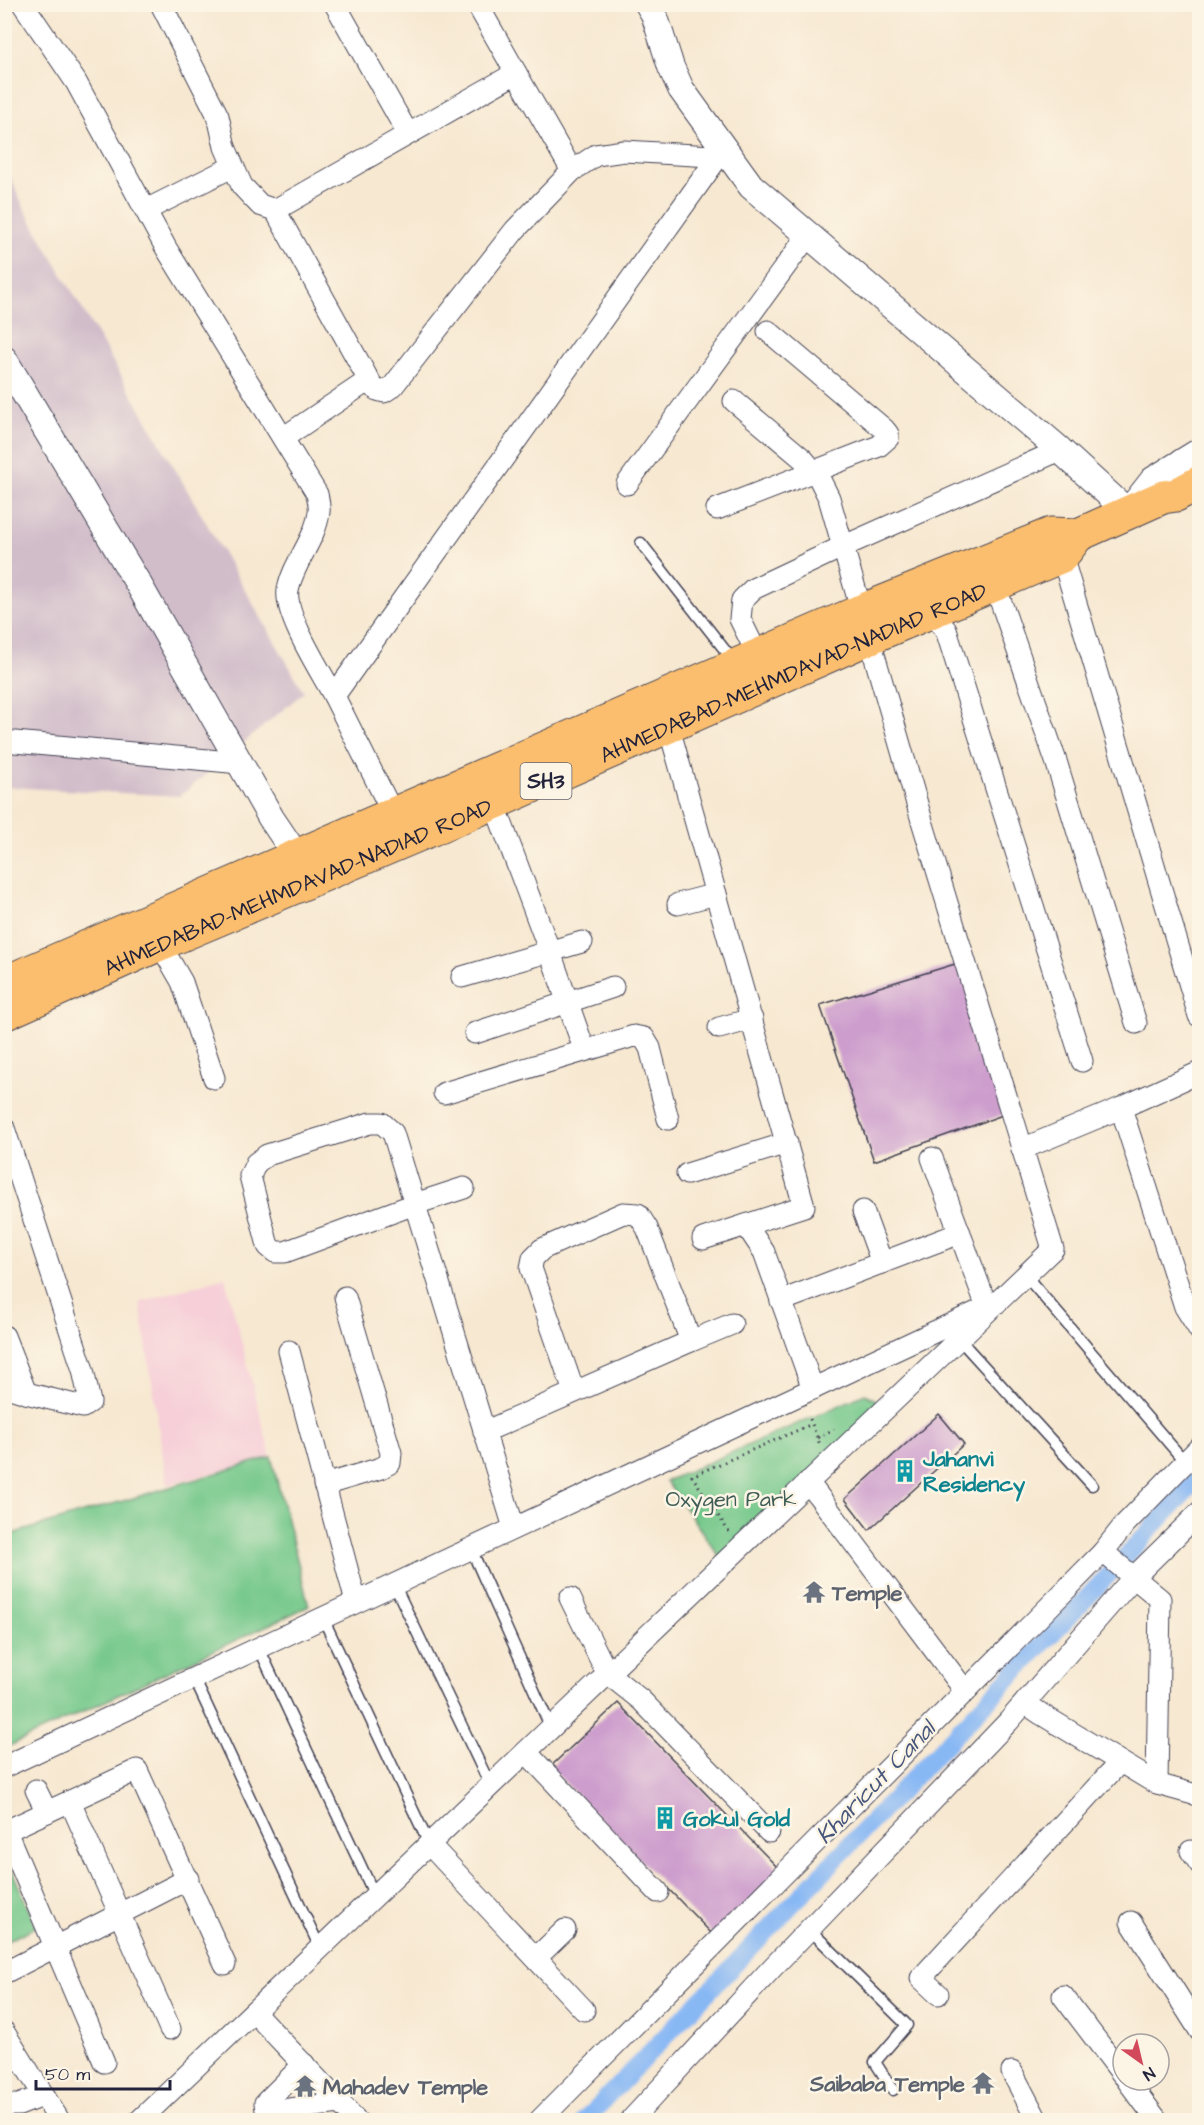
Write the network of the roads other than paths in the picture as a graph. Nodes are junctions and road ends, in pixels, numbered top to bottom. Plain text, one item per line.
1 (23, 4) edge
2 (161, 4) edge
3 (335, 4) edge
4 (477, 4) edge
5 (648, 4) edge
6 (516, 73) junction
7 (408, 134) junction
8 (724, 157) junction
9 (232, 167) junction
10 (572, 171) junction
11 (146, 210) junction
12 (275, 210) junction
13 (809, 234) junction
14 (768, 331) dead end
15 (4, 359) edge
16 (369, 380) junction
17 (734, 401) dead end
18 (283, 438) junction
19 (1060, 450) junction
20 (1200, 451) edge
21 (1200, 469) edge
22 (813, 471) junction
23 (1200, 482) edge
24 (627, 484) dead end
25 (1163, 496) junction
26 (717, 509) dead end
27 (1128, 512) junction
28 (641, 543) dead end
29 (1070, 545) junction
30 (842, 547) junction
31 (995, 585) junction
32 (932, 613) junction
33 (865, 625) junction
34 (747, 660) junction
35 (334, 696) junction
36 (669, 728) junction
37 (4, 741) edge
38 (240, 763) junction
39 (494, 803) junction
40 (393, 814) junction
41 (304, 867) junction
42 (716, 894) junction
43 (678, 904) dead end
44 (582, 942) dead end
45 (160, 944) junction
46 (550, 952) junction
47 (462, 977) dead end
48 (4, 983) edge
49 (613, 987) dead end
50 (568, 1002) junction
51 (4, 1014) edge
52 (1199, 1016) edge
53 (752, 1019) junction
54 (1136, 1023) dead end
55 (719, 1028) dead end
56 (475, 1033) dead end
57 (584, 1049) junction
58 (1082, 1062) dead end
59 (1200, 1072) edge
60 (214, 1078) dead end
61 (444, 1093) dead end
62 (1121, 1108) junction
63 (668, 1119) dead end
64 (4, 1128) edge
65 (787, 1143) junction
66 (1022, 1149) junction
67 (932, 1158) dead end
68 (687, 1174) dead end
69 (464, 1188) dead end
70 (415, 1204) junction
71 (863, 1211) dead end
72 (746, 1225) junction
73 (960, 1233) junction
74 (703, 1239) dead end
75 (882, 1263) junction
76 (1025, 1275) junction
77 (345, 1297) dead end
78 (781, 1301) junction
79 (991, 1305) junction
80 (732, 1324) dead end
81 (1200, 1331) edge
82 (4, 1336) edge
83 (959, 1339) junction
84 (691, 1341) junction
85 (289, 1351) dead end
86 (4, 1386) edge
87 (813, 1389) junction
88 (574, 1392) junction
89 (26, 1393) junction
90 (484, 1432) junction
91 (1193, 1455) edge
92 (808, 1482) junction
93 (324, 1485) junction
94 (1092, 1485) dead end
95 (1200, 1512) edge
96 (514, 1528) junction
97 (471, 1549) junction
98 (1103, 1552) junction
99 (1133, 1578) junction
100 (394, 1584) junction
101 (570, 1598) dead end
102 (356, 1602) junction
103 (323, 1618) junction
104 (259, 1648) junction
105 (607, 1673) junction
106 (194, 1678) junction
107 (966, 1692) junction
108 (1025, 1703) junction
109 (551, 1728) junction
110 (526, 1752) junction
111 (1120, 1762) junction
112 (4, 1767) edge
113 (1157, 1784) junction
114 (490, 1787) junction
115 (36, 1790) dead end
116 (1200, 1796) edge
117 (70, 1801) junction
118 (47, 1812) junction
119 (769, 1832) dead end
120 (429, 1844) junction
121 (188, 1879) junction
122 (658, 1892) dead end
123 (375, 1896) junction
124 (120, 1914) junction
125 (1131, 1922) dead end
126 (809, 1929) junction
127 (566, 1930) dead end
128 (56, 1947) junction
129 (320, 1948) junction
130 (536, 1958) junction
131 (225, 1964) dead end
132 (4, 1973) edge
133 (938, 1994) dead end
134 (1064, 1996) dead end
135 (584, 2010) dead end
136 (254, 2012) junction
137 (170, 2029) dead end
138 (1200, 2031) edge
139 (5, 2035) edge
140 (1111, 2059) edge
141 (105, 2062) dead end
142 (304, 2064) junction
143 (1012, 2072) dead end
144 (893, 2090) dead end
145 (1136, 2092) edge
146 (44, 2096) junction
147 (340, 2103) junction
148 (4, 2105) edge
149 (59, 2121) edge
150 (140, 2121) edge
151 (356, 2121) edge
152 (540, 2121) edge
153 (632, 2121) edge
154 (1037, 2121) edge
155 (1157, 2121) edge

1 - 11 street
2 - 9 street
3 - 7 street
4 - 6 street
5 - 8 street
6 - 7 street
6 - 10 street
7 - 12 street
8 - 10 street
8 - 13 street
8 - 35 street
9 - 11 street
9 - 12 street
10 - 16 street
11 - 18 street
12 - 16 street
13 - 19 street
13 - 24 street
14 - 22 street
15 - 38 street
16 - 18 street
17 - 22 street
18 - 35 street
19 - 27 street
19 - 30 street
20 - 27 street
21 - 25 main road
22 - 26 street
22 - 30 street
23 - 25 main road
25 - 27 main road, AHMEDABAD-MEHMDAVAD-NADIAD ROAD
27 - 29 main road, AHMEDABAD-MEHMDAVAD-NADIAD ROAD
28 - 34 lane
29 - 31 main road, AHMEDABAD-MEHMDAVAD-NADIAD ROAD / SH3
29 - 33 main road
29 - 52 street
30 - 33 street
30 - 34 street
31 - 32 main road, AHMEDABAD-MEHMDAVAD-NADIAD ROAD / SH3
31 - 54 street
32 - 33 main road, AHMEDABAD-MEHMDAVAD-NADIAD ROAD / SH3
32 - 58 street
33 - 34 main road
33 - 36 main road, AHMEDABAD-MEHMDAVAD-NADIAD ROAD / SH3
33 - 66 street
34 - 40 main road
35 - 40 street
36 - 39 main road, AHMEDABAD-MEHMDAVAD-NADIAD ROAD / SH3
36 - 42 street
37 - 38 street
38 - 41 street
39 - 41 main road, AHMEDABAD-MEHMDAVAD-NADIAD ROAD / SH3
39 - 46 street
40 - 41 main road
41 - 45 main road, AHMEDABAD-MEHMDAVAD-NADIAD ROAD / SH3
41 - 48 main road
42 - 43 street
42 - 53 street
44 - 46 street
45 - 51 main road, AHMEDABAD-MEHMDAVAD-NADIAD ROAD / SH3
45 - 60 street
46 - 47 street
46 - 50 street
49 - 50 street
50 - 56 street
50 - 57 street
53 - 55 street
53 - 65 street
57 - 61 street
57 - 63 street
59 - 62 street
62 - 66 street
62 - 81 street
64 - 89 street
65 - 68 street
65 - 72 street
66 - 76 street
67 - 73 street
69 - 70 street
70 - 70 street
70 - 90 street
71 - 75 street
72 - 74 street
72 - 78 street
73 - 75 street
73 - 79 street
75 - 78 street
76 - 79 street
76 - 91 lane
77 - 93 street
78 - 87 street
79 - 83 street
79 - 87 street
80 - 84 street
82 - 89 street
83 - 92 street
83 - 94 lane
84 - 88 street
84 - 88 street
85 - 93 street
86 - 89 street
87 - 96 street
88 - 90 street
90 - 96 street
91 - 98 street
92 - 105 street
92 - 107 street
93 - 102 street
95 - 99 street
96 - 97 street
97 - 100 street
97 - 109 lane
98 - 99 street
98 - 107 street
99 - 108 street
99 - 113 street
100 - 102 street
100 - 114 lane
101 - 105 street
102 - 103 street
103 - 104 street
103 - 120 lane
104 - 106 street
104 - 123 lane
105 - 109 street
105 - 119 street
106 - 112 street
106 - 129 lane
107 - 152 street
108 - 111 street
108 - 126 street
109 - 110 street
110 - 114 street
110 - 122 street
111 - 113 street
111 - 133 street
113 - 116 street
114 - 120 street
115 - 118 street
117 - 118 street
117 - 121 street
117 - 124 street
118 - 128 street
120 - 123 street
120 - 130 street
121 - 124 street
121 - 131 street
123 - 129 street
124 - 128 street
124 - 137 street
125 - 138 street
126 - 144 lane
126 - 153 street
127 - 130 street
128 - 132 street
128 - 141 street
129 - 136 street
130 - 135 street
134 - 140 street
136 - 142 street
136 - 150 street
139 - 146 street
142 - 147 street
142 - 147 street
143 - 154 street
145 - 155 street
146 - 148 street
146 - 149 street
147 - 151 street

